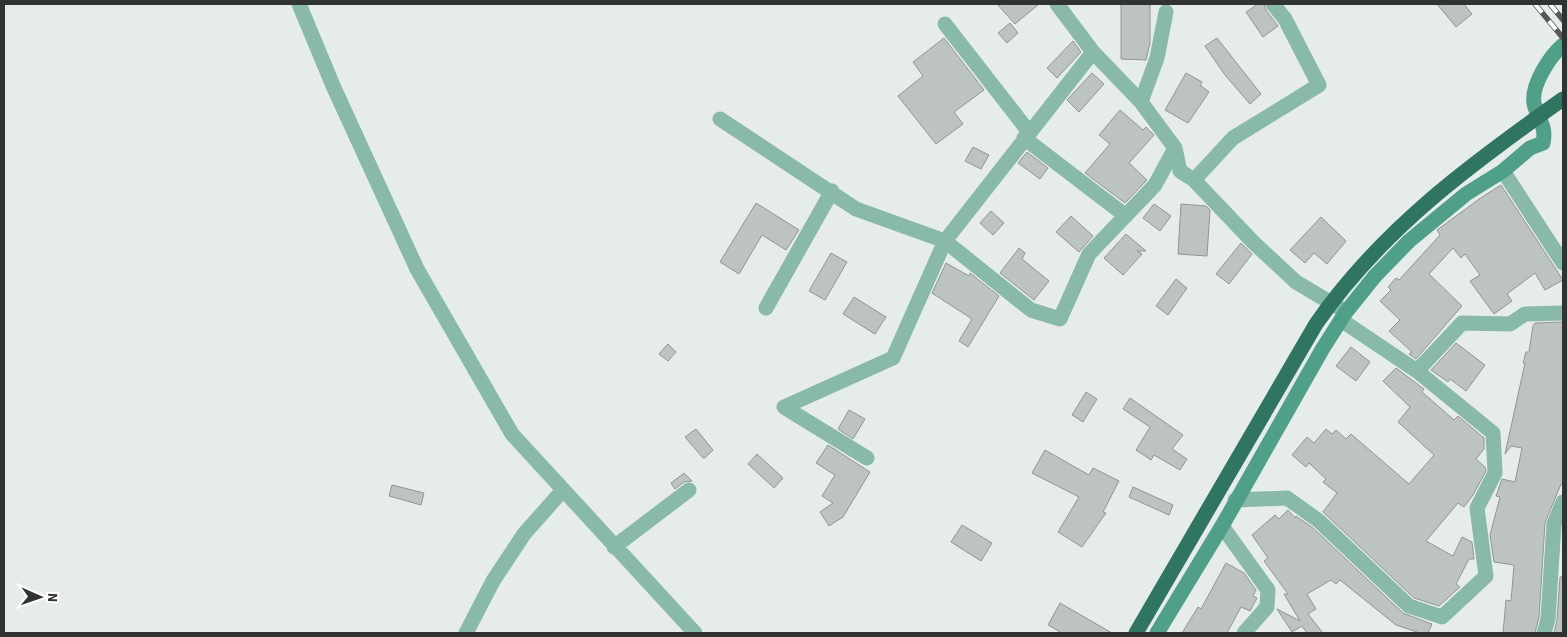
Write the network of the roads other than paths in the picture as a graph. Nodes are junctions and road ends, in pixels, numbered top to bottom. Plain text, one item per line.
1 (299, 4) edge
2 (1058, 4) edge
3 (1273, 4) edge
4 (1166, 12) dead end
5 (945, 24) dead end
6 (1563, 45) edge
7 (1093, 52) junction
8 (1563, 99) edge
9 (1141, 102) junction
10 (720, 119) dead end
11 (1027, 135) junction
12 (1174, 148) junction
13 (1503, 171) junction
14 (1194, 180) junction
15 (832, 191) junction
16 (1126, 216) junction
17 (945, 241) junction
18 (1563, 263) edge
19 (766, 308) dead end
20 (1563, 313) edge
21 (1344, 316) junction
22 (1416, 371) junction
23 (867, 458) dead end
24 (563, 490) junction
25 (689, 490) dead end
26 (1235, 500) junction
27 (1563, 502) edge
28 (1222, 526) junction
29 (614, 547) junction
30 (466, 633) edge
31 (694, 633) edge
32 (1136, 633) edge
33 (1157, 633) edge
34 (1244, 633) edge
35 (1544, 633) edge

1 - 24 street
2 - 7 street
3 - 14 street
4 - 9 street
5 - 11 street
6 - 13 street
7 - 9 street
7 - 11 street
8 - 32 highway, bridge
9 - 12 street
10 - 15 street
11 - 16 street
11 - 17 street
12 - 14 street
12 - 16 street
13 - 18 street
13 - 21 street
14 - 21 street
15 - 17 street
15 - 19 street
16 - 17 street
17 - 23 street
20 - 22 street
21 - 22 street
21 - 26 street
22 - 26 street
24 - 29 street
24 - 30 street
25 - 29 street
26 - 28 street
27 - 35 street
28 - 33 street
28 - 34 street
29 - 31 street

